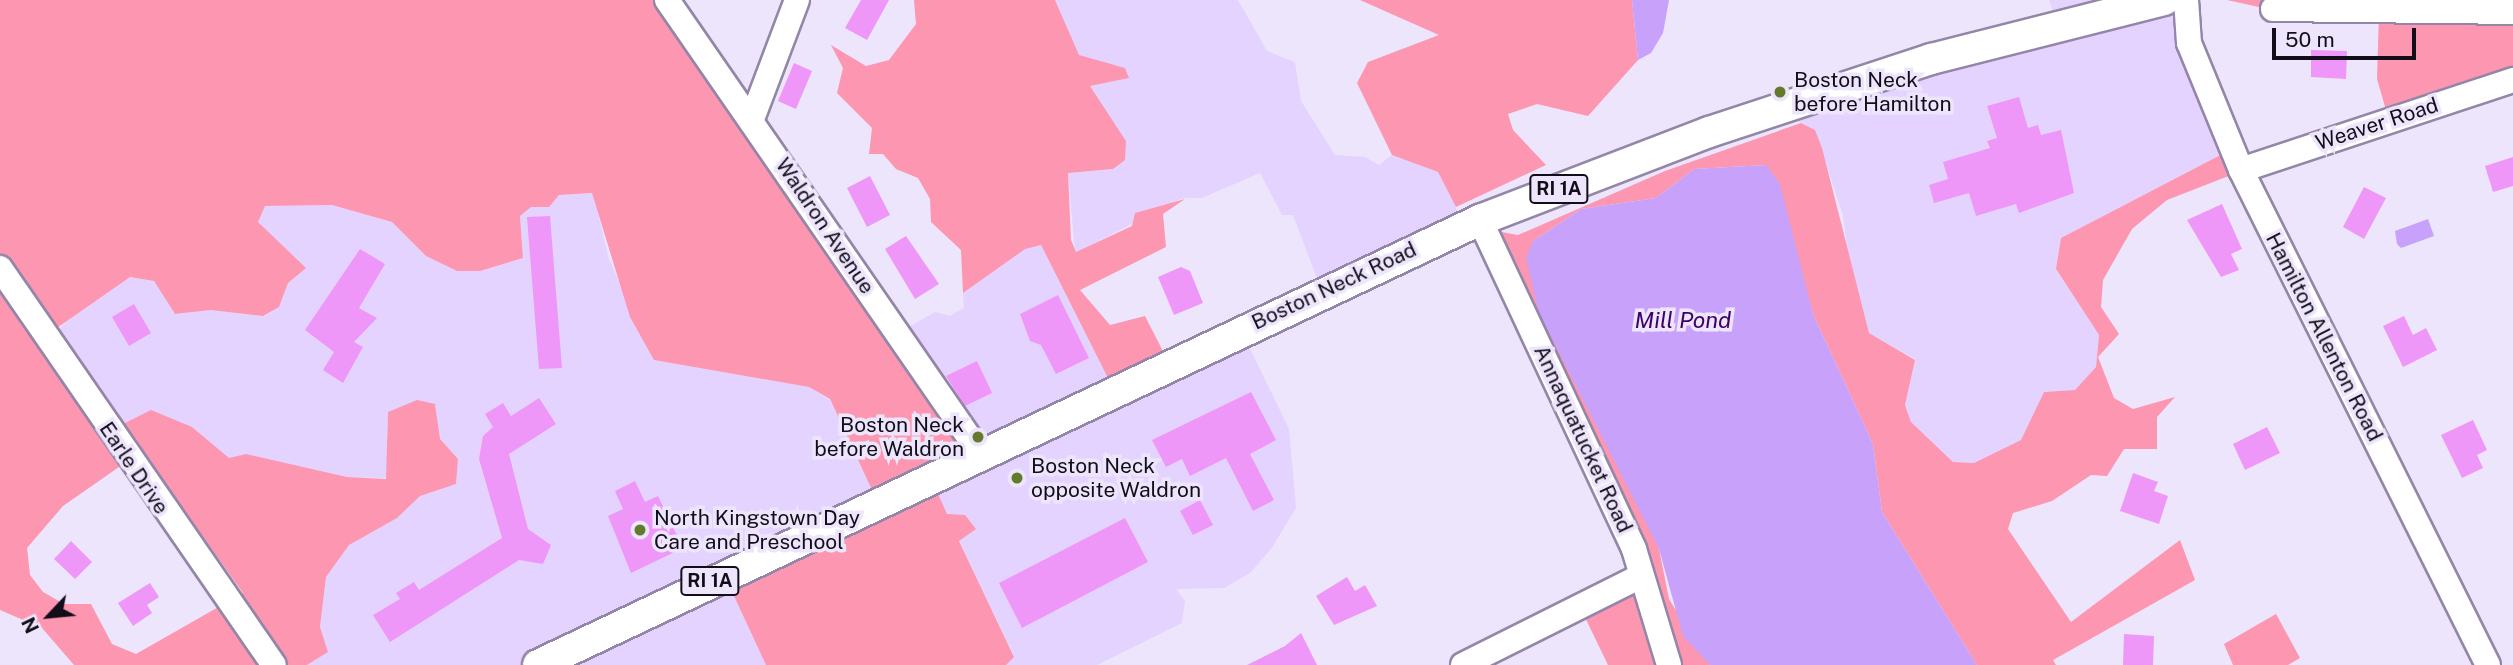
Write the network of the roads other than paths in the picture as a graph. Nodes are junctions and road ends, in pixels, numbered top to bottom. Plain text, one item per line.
1 (667, 0) edge
2 (797, 0) edge
3 (2165, 0) edge
4 (2186, 0) edge
5 (2273, 9) dead end
6 (2513, 12) edge
7 (2513, 80) edge
8 (752, 119) junction
9 (2241, 170) junction
10 (1480, 220) junction
11 (0, 268) edge
12 (981, 453) junction
13 (1641, 576) junction
14 (274, 665) edge
15 (538, 665) edge
16 (1463, 665) edge
17 (1669, 665) edge
18 (2488, 665) edge

1 - 8 street, Waldron Avenue
2 - 8 street
3 - 10 main road, Boston Neck Road / RI 1A
4 - 9 street, Hamilton Allenton Road
5 - 6 street
7 - 9 street, Weaver Road
8 - 12 street, Waldron Avenue
9 - 18 street, Hamilton Allenton Road
10 - 12 main road, Boston Neck Road / RI 1A
10 - 13 street, Annaquatucket Road
11 - 14 street, Earle Drive
12 - 15 main road, Boston Neck Road / RI 1A
13 - 16 street
13 - 17 street, Annaquatucket Road

